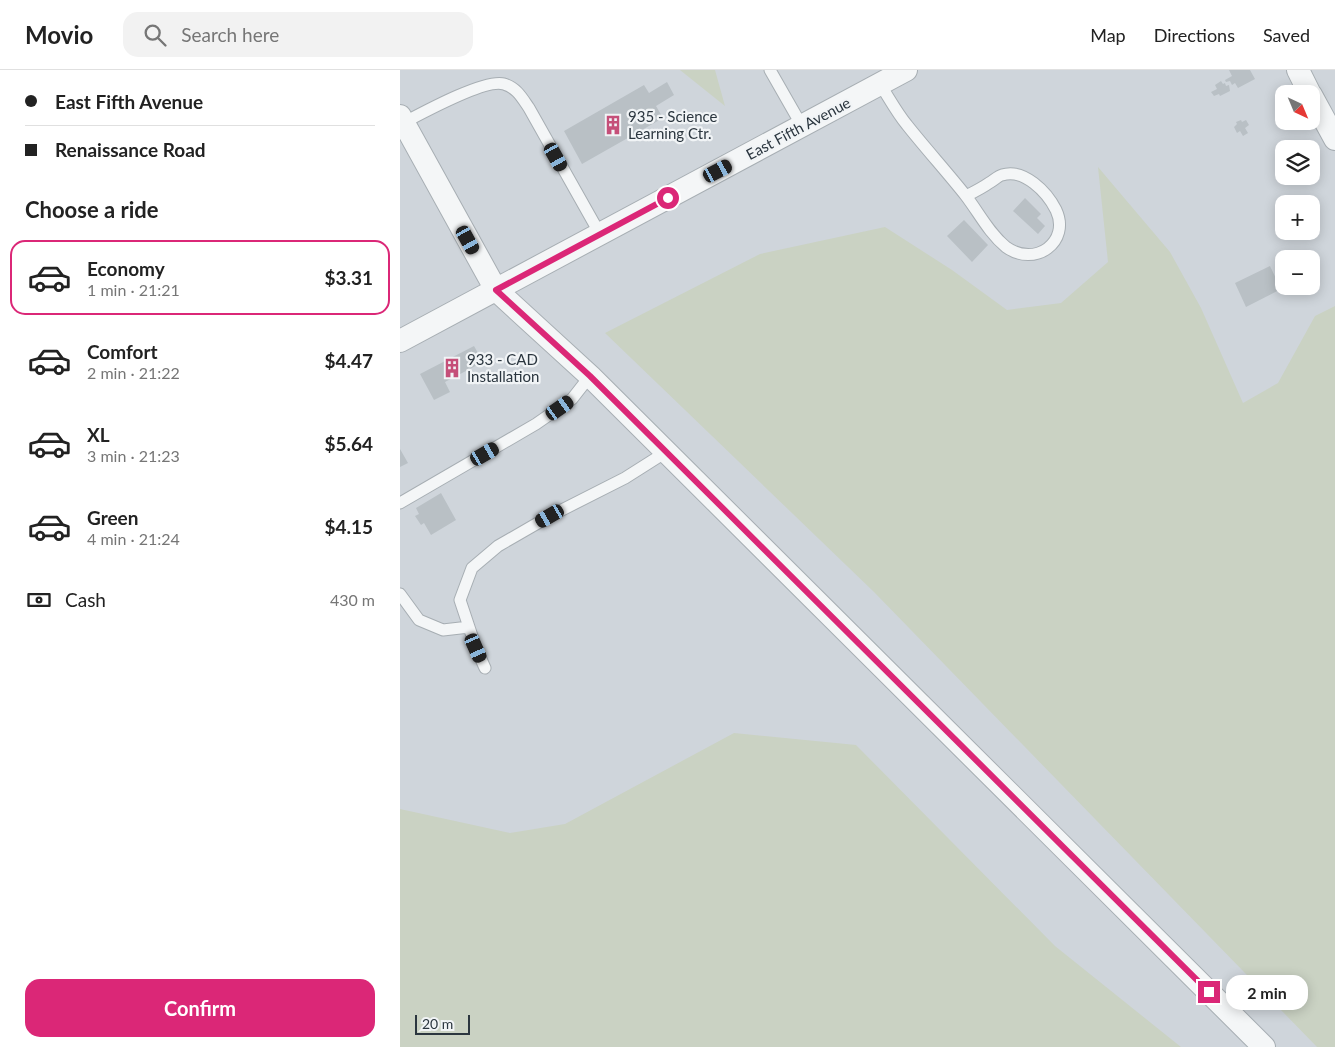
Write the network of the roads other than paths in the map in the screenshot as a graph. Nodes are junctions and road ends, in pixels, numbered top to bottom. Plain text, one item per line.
1 (770, 70) edge
2 (906, 70) edge
3 (1298, 70) edge
4 (880, 84) junction
5 (1306, 85) edge
6 (1320, 112) edge
7 (402, 119) edge
8 (802, 126) junction
9 (1335, 139) edge
10 (966, 196) junction
11 (600, 234) junction
12 (496, 290) junction
13 (400, 341) edge
14 (590, 376) junction
15 (666, 452) junction
16 (400, 503) edge
17 (400, 594) edge
18 (469, 627) junction
19 (485, 668) dead end
20 (1264, 1047) edge

1 - 8 lane
2 - 4 street, East Fifth Avenue
3 - 5 street
4 - 8 street, East Fifth Avenue
4 - 10 lane
6 - 9 street
7 - 11 lane
7 - 12 street
8 - 11 street, East Fifth Avenue
10 - 10 lane
11 - 12 street, East Fifth Avenue
12 - 13 street, East Fifth Avenue
12 - 14 street
14 - 15 street
14 - 16 lane
15 - 18 lane
15 - 20 street
17 - 18 lane
18 - 19 lane

